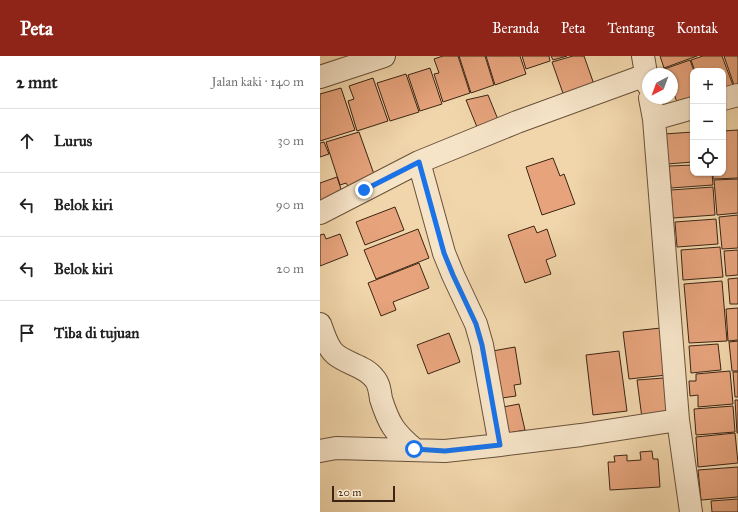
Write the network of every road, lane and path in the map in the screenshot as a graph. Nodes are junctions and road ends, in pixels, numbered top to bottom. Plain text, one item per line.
1 (384, 56) edge
2 (642, 74) edge
3 (320, 77) edge
4 (738, 95) edge
5 (726, 98) edge
6 (652, 108) edge
7 (690, 108) edge
8 (419, 162) junction
9 (320, 213) edge
10 (320, 324) edge
11 (678, 420) junction
12 (500, 445) junction
13 (414, 449) junction
14 (320, 451) edge
15 (690, 512) edge

1 - 3 street
2 - 8 street
4 - 5 street
6 - 7 street
6 - 11 street
8 - 9 street
8 - 12 street
10 - 13 street
11 - 12 street
11 - 15 street
12 - 13 street
13 - 14 street

